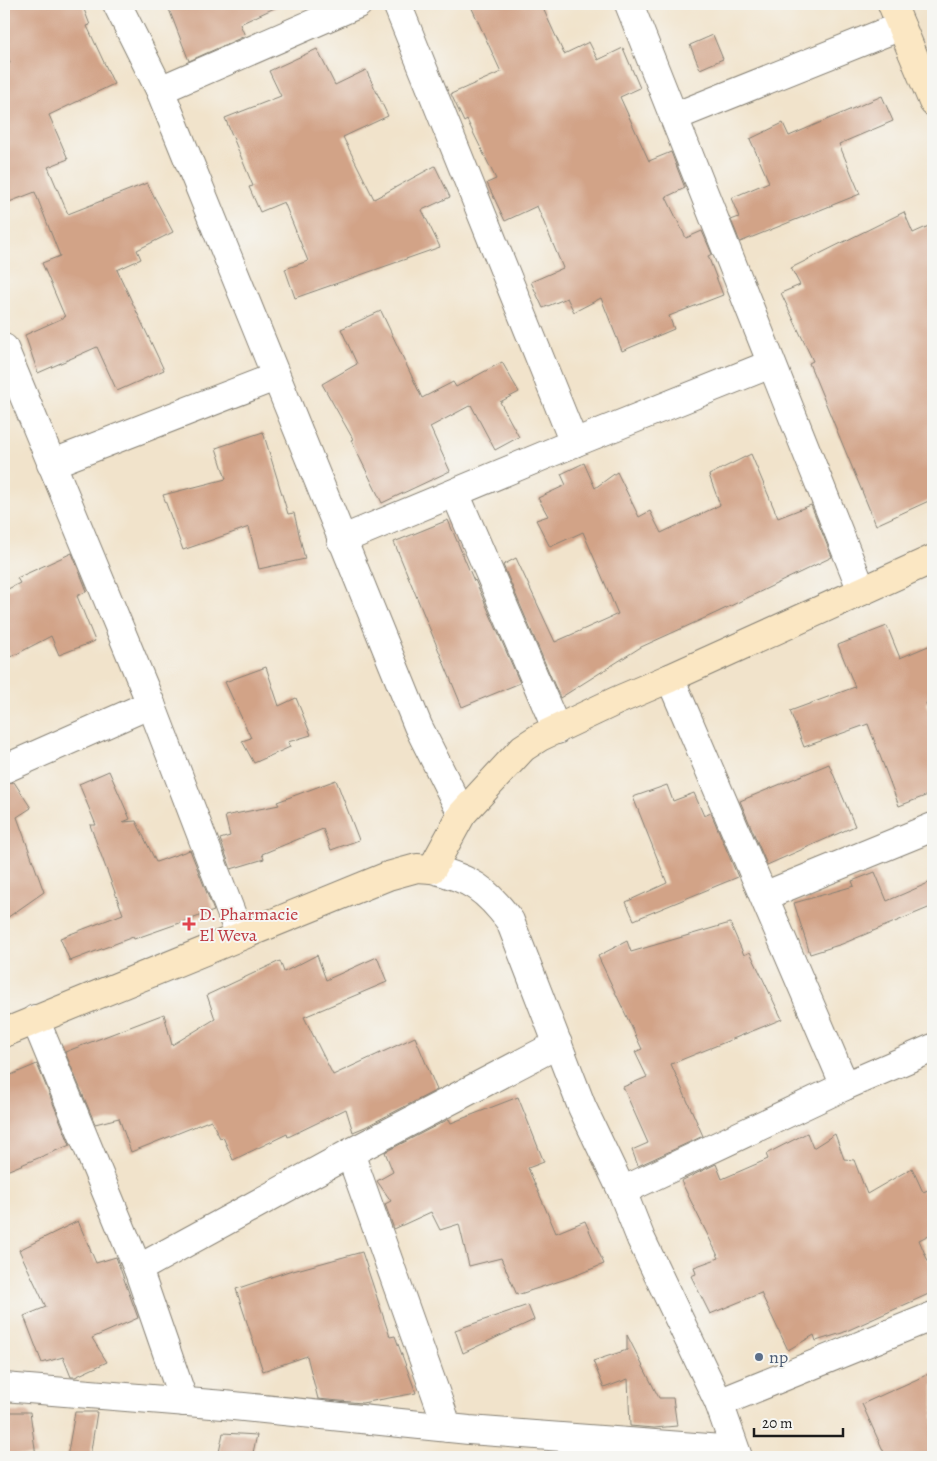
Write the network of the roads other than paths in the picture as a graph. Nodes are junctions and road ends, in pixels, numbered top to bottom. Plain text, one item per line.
1 (117, 4) edge
2 (358, 4) edge
3 (396, 4) edge
4 (629, 4) edge
5 (896, 15) edge
6 (160, 90) junction
7 (933, 102) edge
8 (674, 117) junction
9 (4, 348) edge
10 (771, 364) junction
11 (275, 377) junction
12 (574, 443) junction
13 (51, 464) junction
14 (455, 492) junction
15 (341, 540) junction
16 (933, 559) edge
17 (862, 591) junction
18 (670, 678) junction
19 (151, 704) junction
20 (557, 730) junction
21 (4, 769) edge
22 (462, 814) junction
23 (933, 827) edge
24 (432, 869) junction
25 (764, 896) junction
26 (240, 936) junction
27 (35, 1020) junction
28 (4, 1033) edge
29 (558, 1044) junction
30 (933, 1048) edge
31 (845, 1086) junction
32 (350, 1153) junction
33 (622, 1191) junction
34 (138, 1269) junction
35 (930, 1326) edge
36 (4, 1388) edge
37 (184, 1402) junction
38 (719, 1403) junction
39 (448, 1428) junction
40 (736, 1454) edge

1 - 6 street
2 - 6 street
3 - 12 street
4 - 8 street
5 - 7 main road
5 - 8 street
6 - 11 street
8 - 10 street
9 - 13 street
10 - 12 street
10 - 17 street
11 - 13 street
11 - 15 street
12 - 14 street
13 - 19 street
14 - 15 street
14 - 20 street
15 - 22 street
16 - 17 main road
17 - 18 main road
18 - 20 main road
18 - 25 street
19 - 21 street
19 - 26 street
20 - 22 main road
22 - 24 main road
23 - 25 street
24 - 26 main road
24 - 29 street
25 - 31 street
26 - 27 main road
27 - 28 main road
27 - 34 street
29 - 32 street
29 - 33 street
30 - 31 street
31 - 33 street
32 - 34 street
32 - 39 street
33 - 38 street
34 - 37 street
35 - 38 street
36 - 37 street
37 - 39 street
38 - 40 street
39 - 40 street

